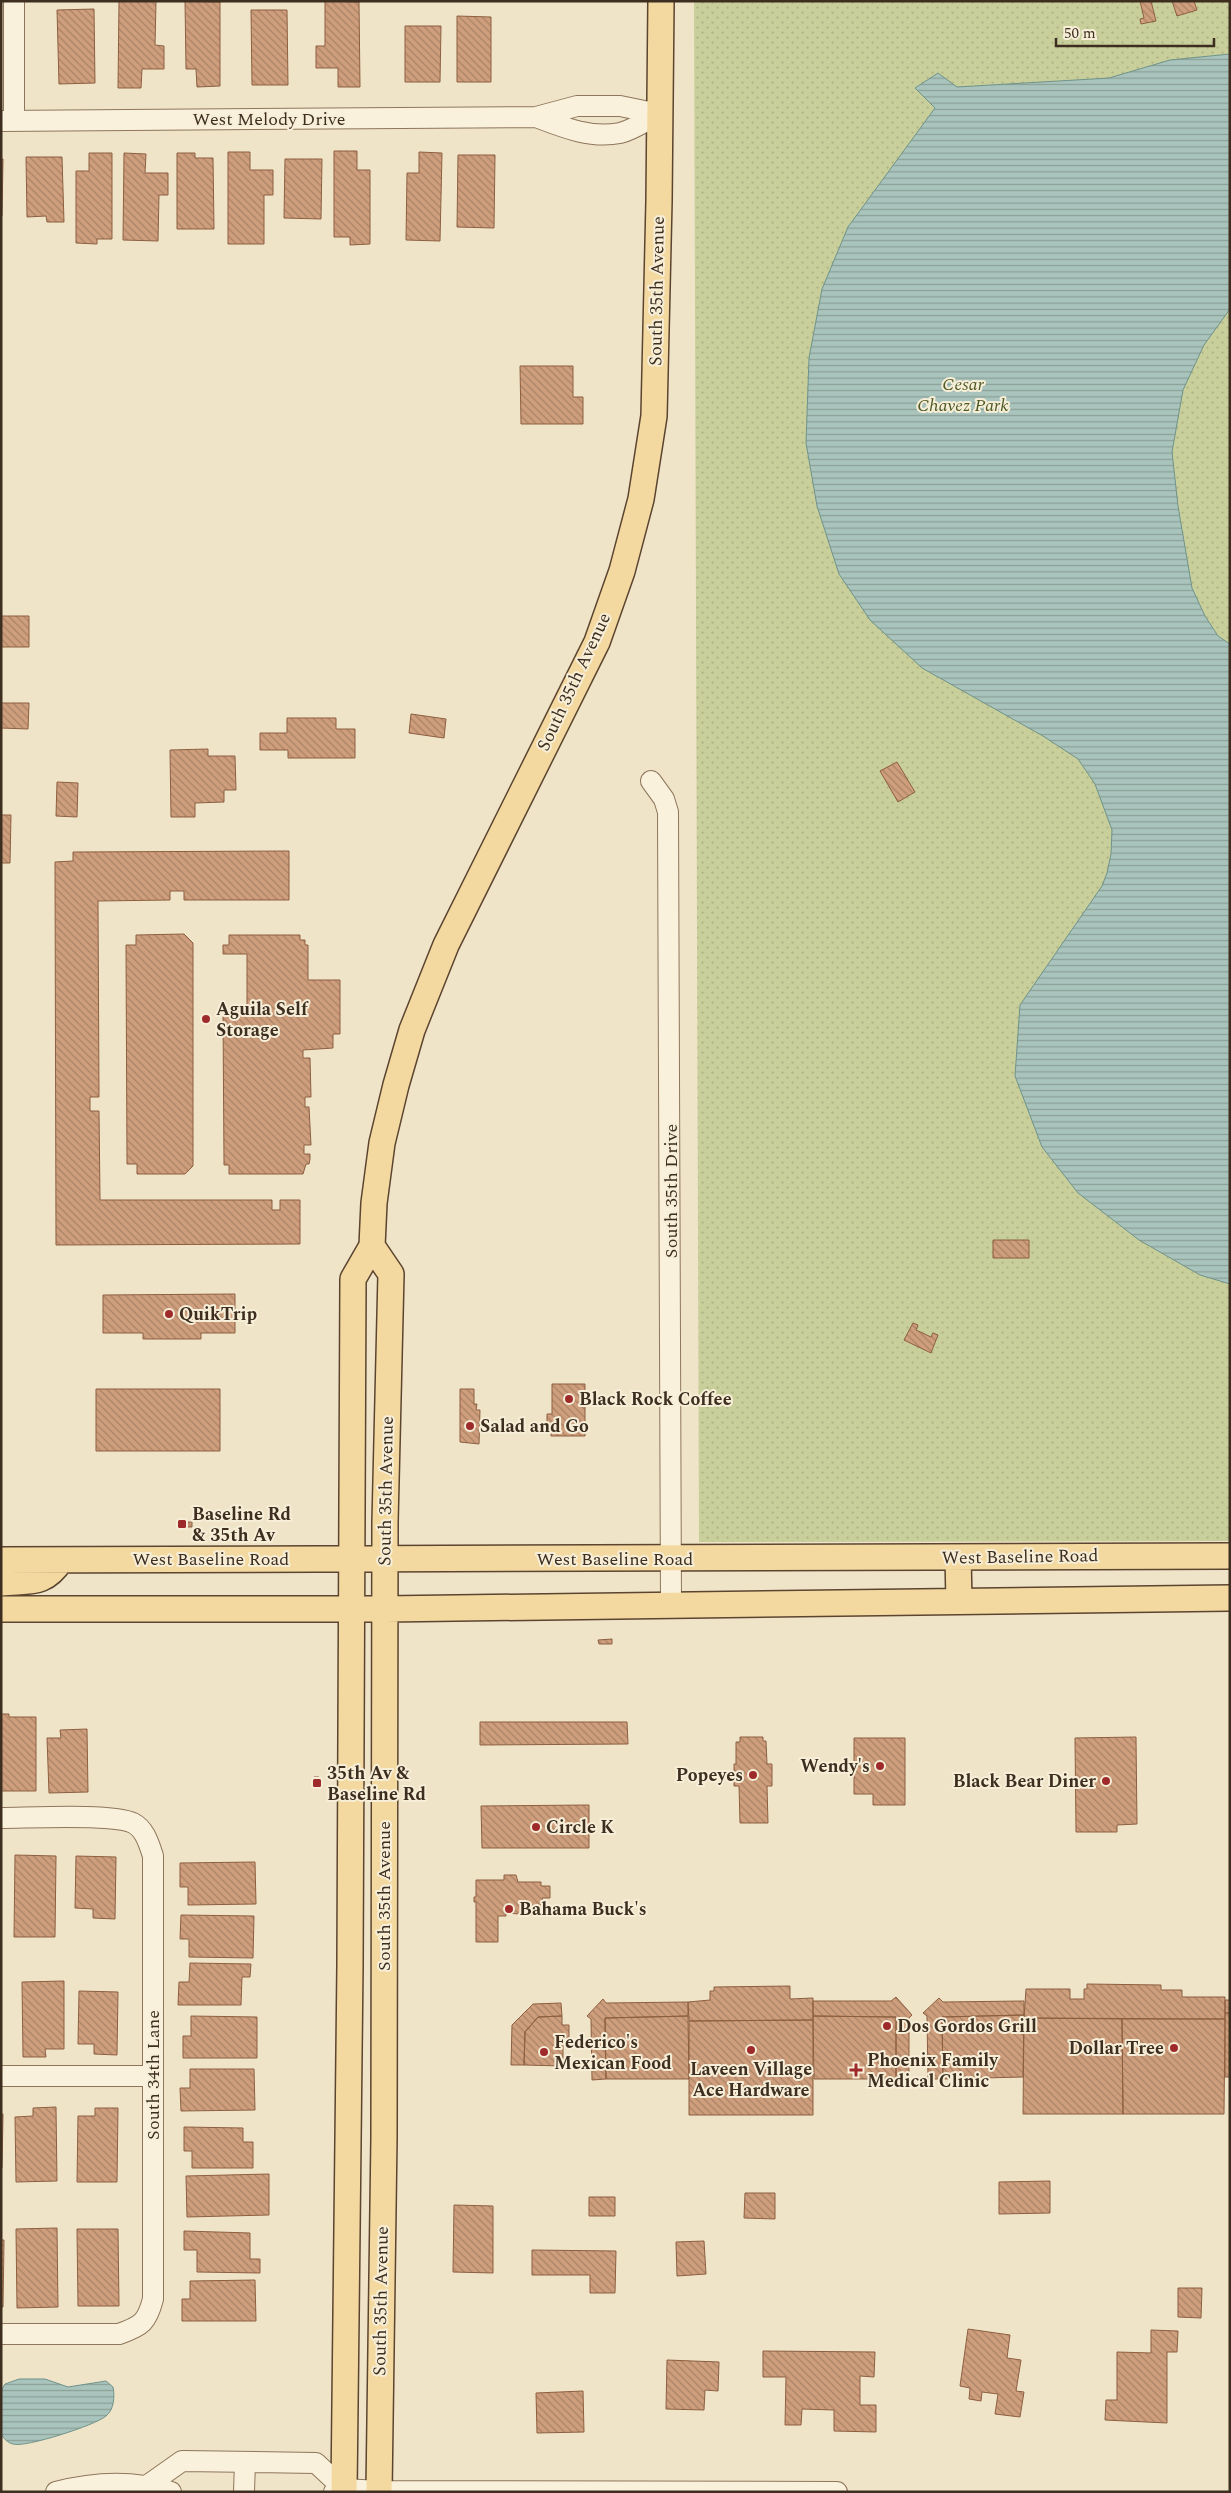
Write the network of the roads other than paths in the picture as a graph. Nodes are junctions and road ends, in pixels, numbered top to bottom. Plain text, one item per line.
1 (14, 1) edge
2 (661, 1) edge
3 (659, 114) junction
4 (536, 117) junction
5 (8, 121) edge
6 (650, 782) dead end
7 (372, 1246) junction
8 (1230, 1556) edge
9 (958, 1557) junction
10 (350, 1559) junction
11 (385, 1559) junction
12 (671, 1559) junction
13 (1, 1560) edge
14 (61, 1560) junction
15 (1, 1583) edge
16 (1230, 1598) edge
17 (959, 1601) junction
18 (671, 1606) junction
19 (1, 1609) edge
20 (350, 1609) junction
21 (385, 1609) junction
22 (1, 1818) edge
23 (1, 2076) edge
24 (153, 2076) junction
25 (347, 2135) junction
26 (384, 2137) junction
27 (1, 2334) edge
28 (245, 2462) junction
29 (148, 2488) edge
30 (341, 2491) edge
31 (378, 2491) edge
32 (56, 2492) edge
33 (171, 2492) edge
34 (244, 2492) edge
35 (837, 2492) edge

1 - 5 street
2 - 3 main road, South 35th Avenue
3 - 4 street, West Melody Drive
3 - 4 street, West Melody Drive
3 - 7 main road, South 35th Avenue
4 - 5 street, West Melody Drive
6 - 12 street, South 35th Drive
7 - 10 main road, South 35th Avenue
7 - 11 main road, South 35th Avenue
8 - 9 main road, West Baseline Road
9 - 12 main road, West Baseline Road
9 - 17 main road
10 - 11 main road, West Baseline Road
10 - 14 main road, West Baseline Road
10 - 20 main road, South 35th Avenue
11 - 12 main road, West Baseline Road
11 - 21 main road, South 35th Avenue
12 - 18 street, South 35th Drive
13 - 14 main road, West Baseline Road
14 - 15 main road
16 - 17 main road
17 - 18 main road
18 - 21 main road
19 - 20 main road
20 - 21 main road
20 - 25 main road, South 35th Avenue
21 - 26 main road, South 35th Avenue
22 - 24 street, South 34th Lane
23 - 24 street
24 - 27 street, South 34th Lane
25 - 26 main road
25 - 30 main road, South 35th Avenue
26 - 31 main road, South 35th Avenue
28 - 29 street
28 - 30 street
28 - 34 street
29 - 32 street
29 - 33 street
30 - 31 street
31 - 35 street

